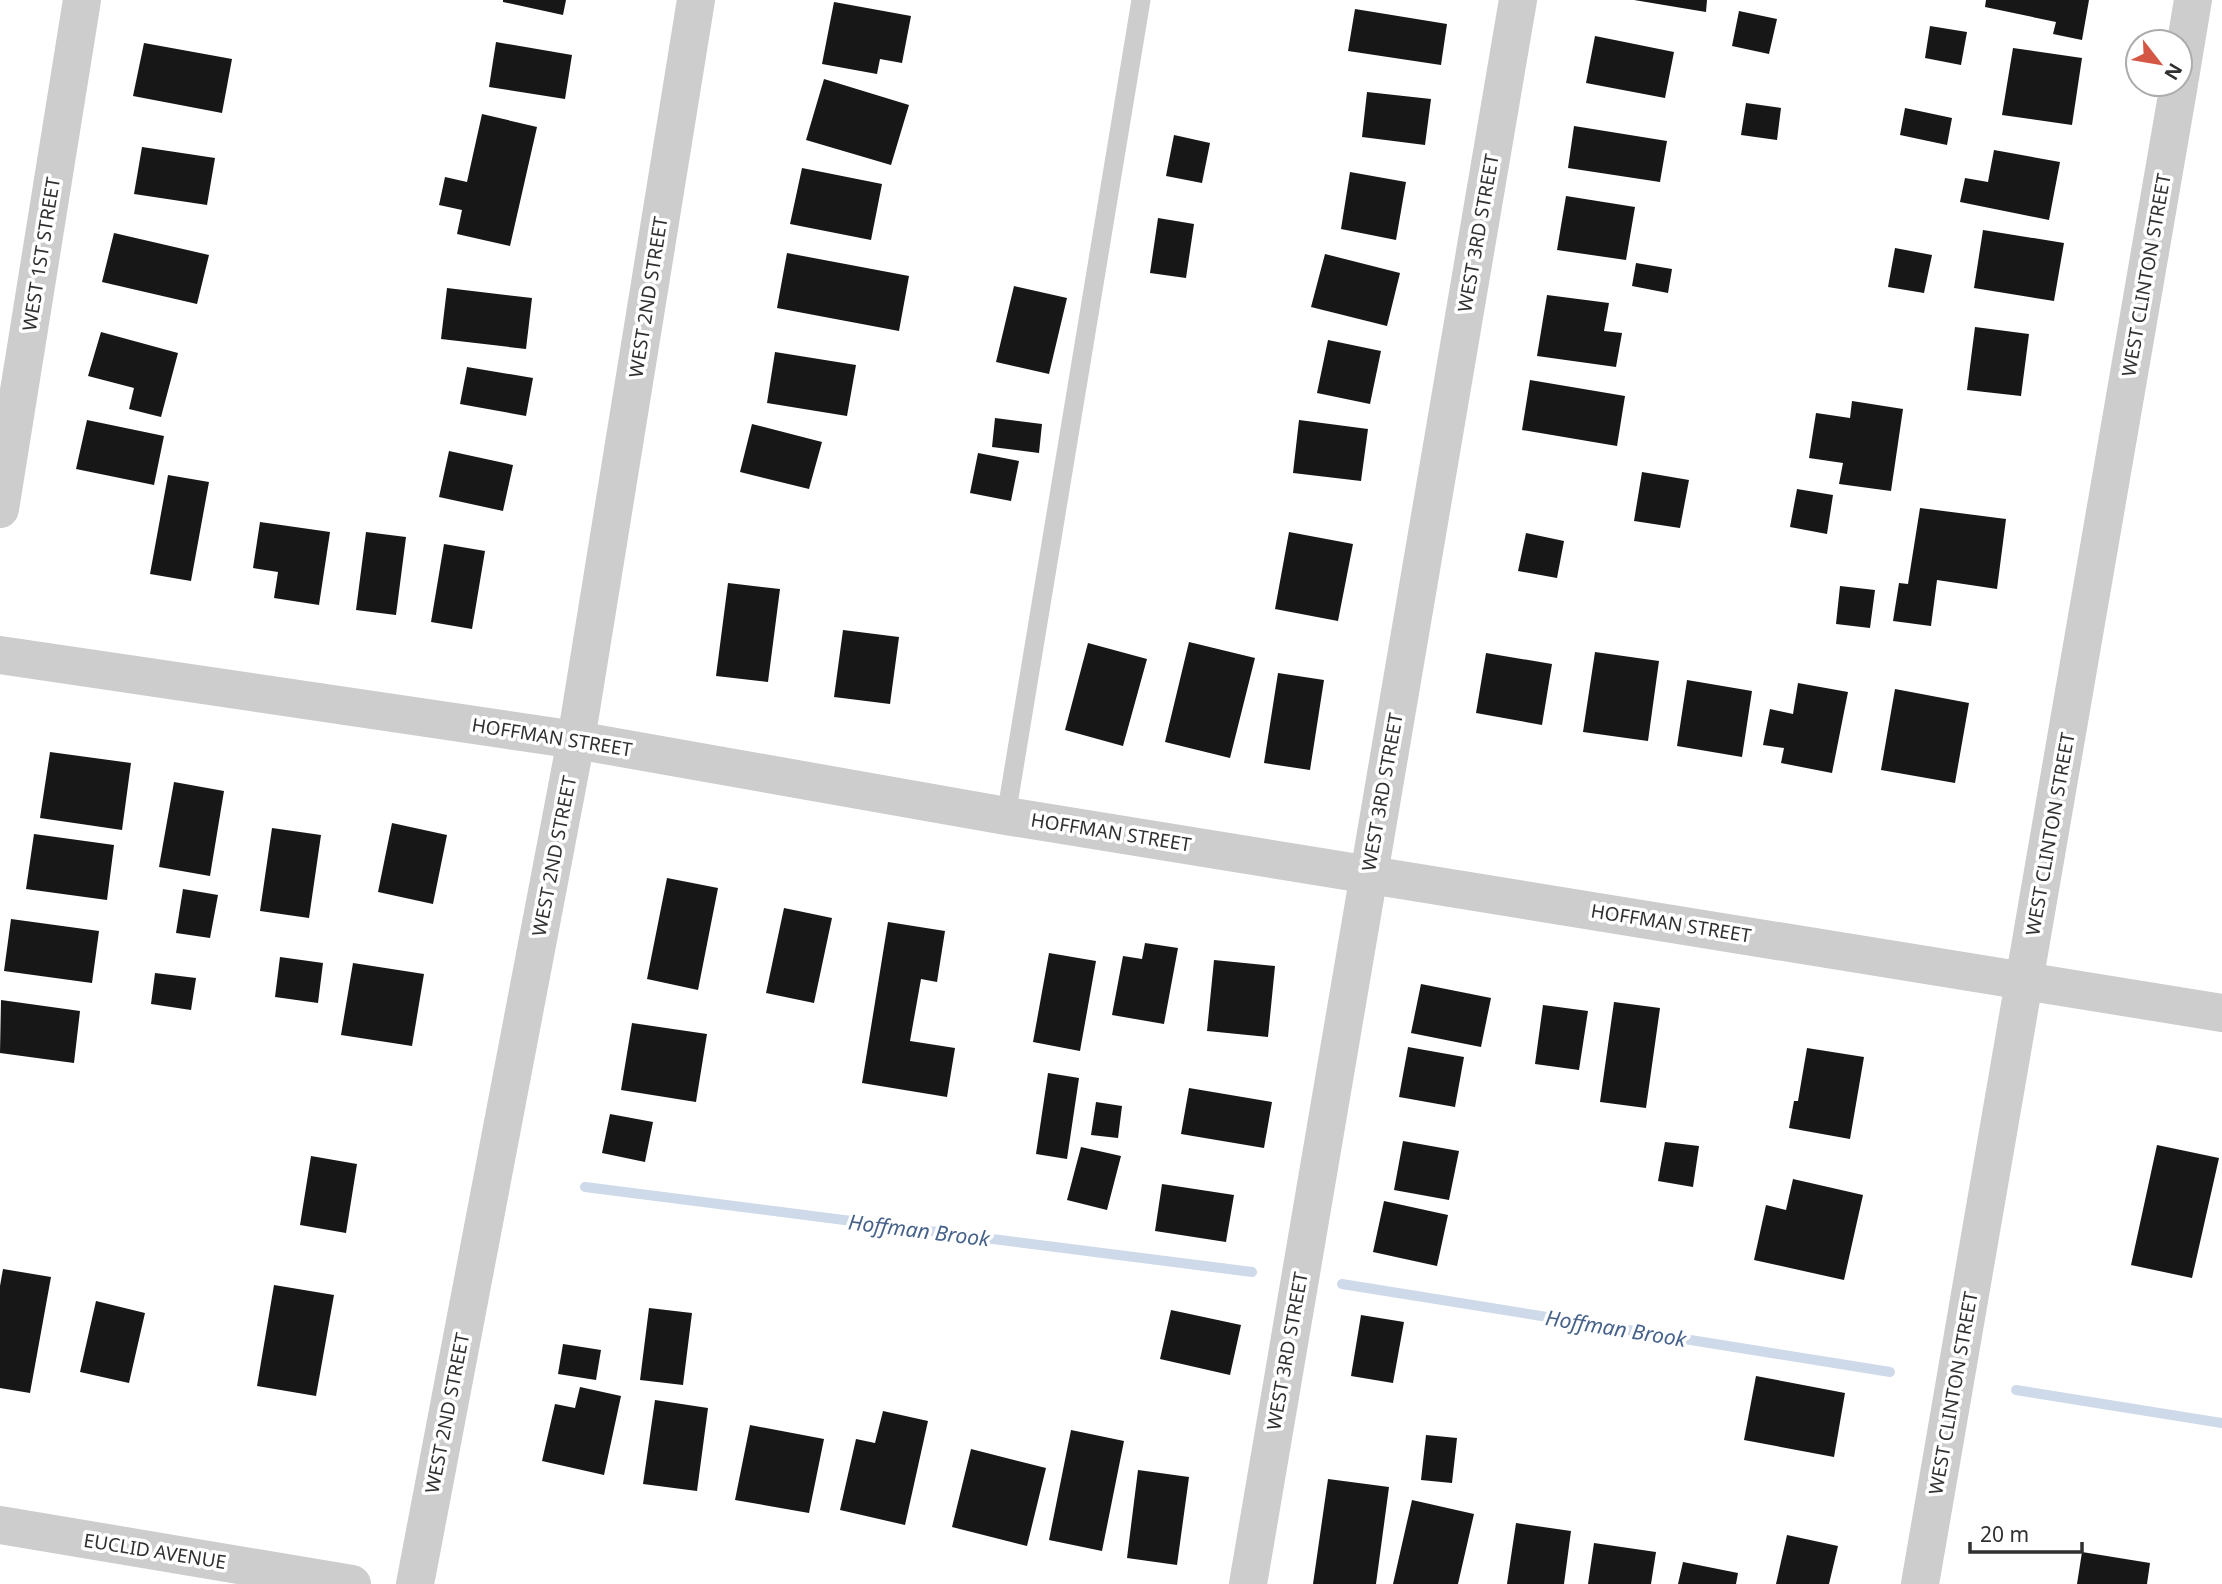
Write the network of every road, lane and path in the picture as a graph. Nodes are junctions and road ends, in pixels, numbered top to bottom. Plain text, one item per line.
1 (82, 0) edge
2 (696, 0) edge
3 (1141, 0) edge
4 (1518, 0) edge
5 (2193, 0) edge
6 (2188, 28) edge
7 (2177, 98) edge
8 (8, 403) edge
9 (0, 509) edge
10 (0, 655) edge
11 (576, 740) junction
12 (1006, 816) junction
13 (1368, 874) junction
14 (2025, 981) junction
15 (2222, 1013) edge
16 (0, 1525) edge
17 (352, 1584) edge
18 (415, 1584) edge
19 (1248, 1584) edge
20 (1920, 1584) edge

1 - 8 street, WEST 1ST STREET
2 - 11 street, WEST 2ND STREET
3 - 12 lane
4 - 13 street, WEST 3RD STREET
5 - 6 street
7 - 14 street, WEST CLINTON STREET
8 - 9 street, WEST 1ST STREET
10 - 11 street, HOFFMAN STREET
11 - 12 street, HOFFMAN STREET
11 - 18 street, WEST 2ND STREET
12 - 13 street, HOFFMAN STREET
13 - 14 street, HOFFMAN STREET
13 - 19 street, WEST 3RD STREET
14 - 15 street, HOFFMAN STREET
14 - 20 street, WEST CLINTON STREET
16 - 17 street, EUCLID AVENUE

